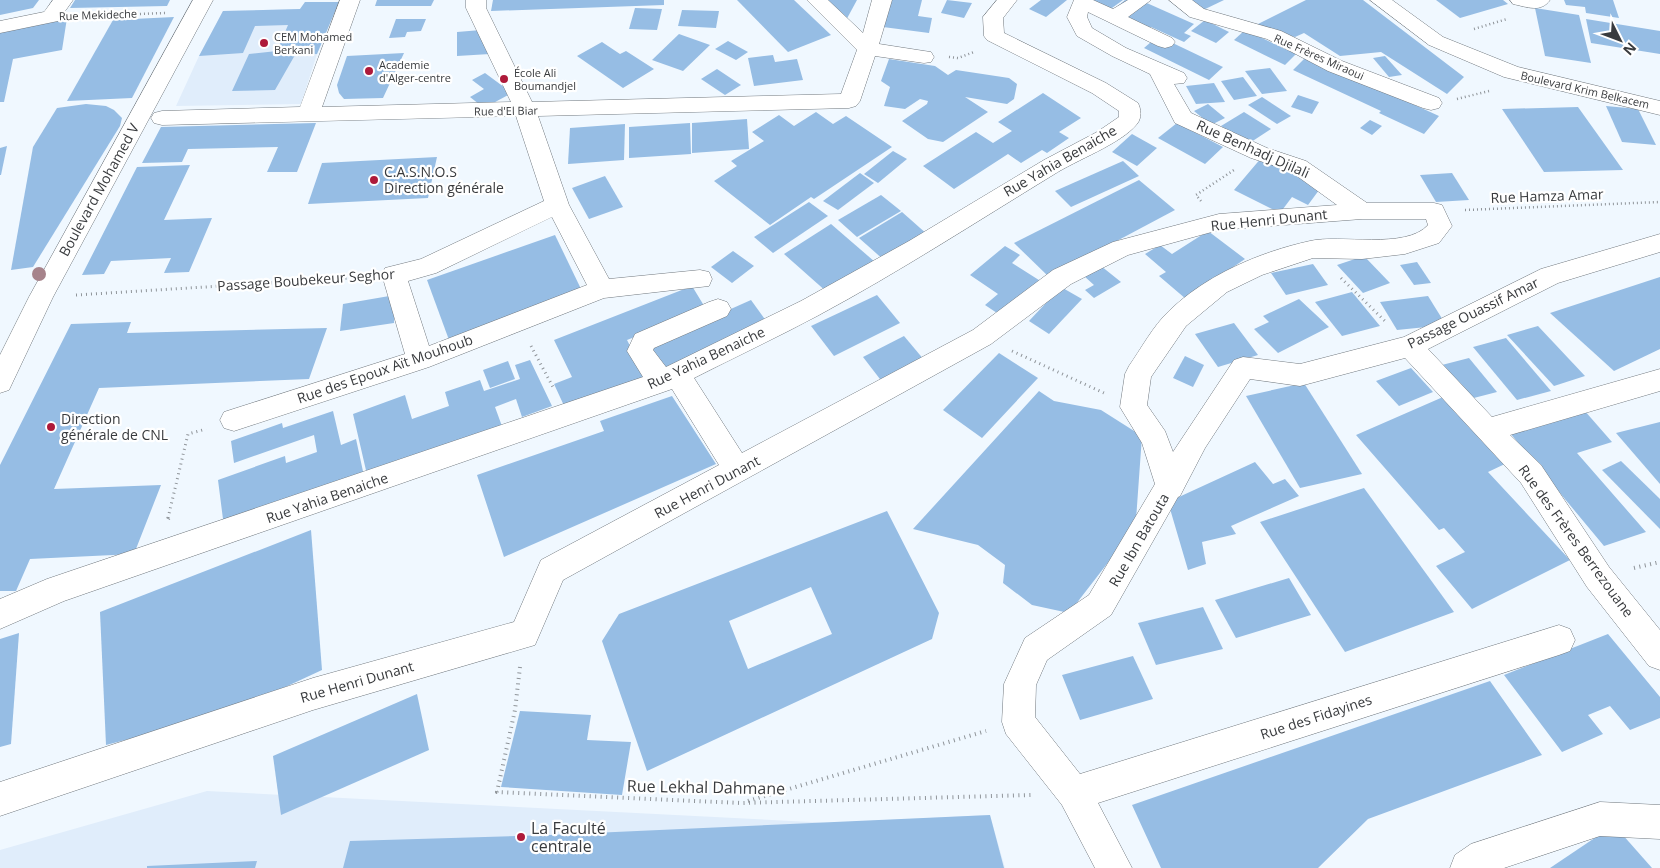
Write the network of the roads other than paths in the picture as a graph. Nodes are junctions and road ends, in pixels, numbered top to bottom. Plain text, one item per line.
1 (63, 0) edge
2 (350, 0) edge
3 (476, 0) edge
4 (817, 0) edge
5 (882, 0) edge
6 (1007, 0) edge
7 (1141, 0) edge
8 (1179, 0) edge
9 (1380, 0) edge
10 (200, 6) edge
11 (1114, 17) junction
12 (0, 26) edge
13 (1165, 42) dead end
14 (868, 50) junction
15 (924, 57) road end
16 (1431, 103) road end
17 (1660, 108) edge
18 (525, 110) junction
19 (308, 116) junction
20 (162, 118) dead end
21 (557, 205) junction
22 (1362, 211) junction
23 (1660, 242) edge
24 (700, 279) dead end
25 (602, 289) junction
26 (718, 309) dead end
27 (1410, 346) junction
28 (420, 360) junction
29 (669, 378) junction
30 (1660, 380) edge
31 (0, 382) edge
32 (1133, 407) joint
33 (234, 420) road end
34 (1487, 430) junction
35 (738, 471) junction
36 (1170, 487) junction
37 (0, 614) edge
38 (1559, 640) dead end
39 (1660, 655) edge
40 (1074, 793) junction
41 (0, 799) edge
42 (1660, 822) edge
43 (1114, 868) edge
44 (1468, 868) edge

1 - 12 street, Rue Mekideche
2 - 19 street
3 - 18 street
4 - 14 street
5 - 14 street
6 - 29 street, Rue Yahia Benaiche
7 - 11 street
8 - 16 street, Rue Frères Miraoui
9 - 17 street, Boulevard Krim Belkacem
10 - 31 street, Boulevard Mohamed V
11 - 13 street
11 - 22 street, Rue Benhadj Djilali
14 - 15 street
14 - 18 street, Rue d'El Biar
18 - 19 street, Rue d'El Biar
18 - 21 street
19 - 20 street, Rue d'El Biar
21 - 25 street
21 - 28 street, Passage Boubekeur Seghor
22 - 32 street, Rue Henri Dunant
22 - 35 street, Rue Henri Dunant
23 - 27 street, Passage Ouassif Amar
24 - 25 street, Rue des Epoux Aït Mouhoub
25 - 28 street, Rue des Epoux Aït Mouhoub
26 - 29 street
27 - 34 street, Rue des Frères Berrezouane
27 - 36 street, Passage Ouassif Amar
28 - 33 street, Rue des Epoux Aït Mouhoub
29 - 35 street
29 - 37 street, Rue Yahia Benaiche
30 - 34 street
32 - 36 street, Rue Ibn Batouta
34 - 39 street, Rue des Frères Berrezouane
35 - 41 street, Rue Henri Dunant
36 - 40 street, Rue Ibn Batouta
38 - 40 street, Rue des Fidayines
40 - 43 street
42 - 44 street

